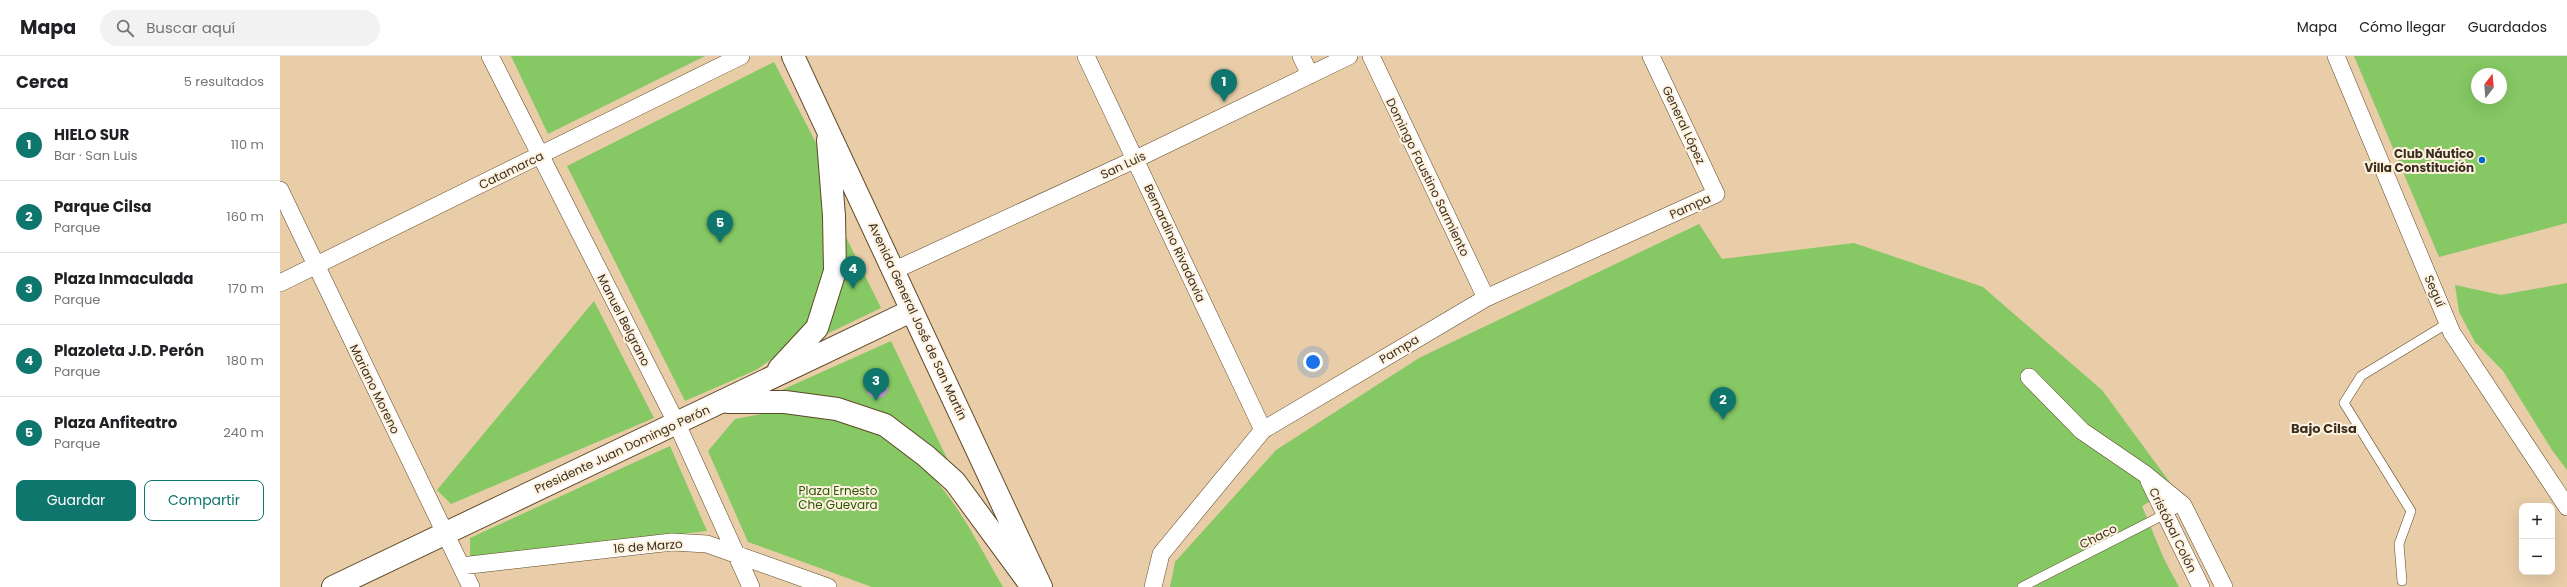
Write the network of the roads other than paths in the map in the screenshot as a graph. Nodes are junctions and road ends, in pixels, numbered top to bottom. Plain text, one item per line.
1 (490, 56) edge
2 (741, 56) edge
3 (793, 56) edge
4 (1086, 56) edge
5 (1301, 56) edge
6 (1349, 56) edge
7 (1371, 56) edge
8 (1651, 56) edge
9 (2336, 56) edge
10 (1310, 74) junction
11 (826, 124) junction
12 (541, 156) junction
13 (1136, 159) junction
14 (280, 190) edge
15 (1716, 194) joint
16 (315, 266) junction
17 (895, 270) junction
18 (280, 283) edge
19 (1486, 298) junction
20 (912, 310) junction
21 (2448, 323) junction
22 (2029, 377) dead end
23 (771, 378) junction
24 (721, 402) junction
25 (677, 424) junction
26 (1263, 430) junction
27 (2145, 474) junction
28 (2184, 505) junction
29 (2567, 507) edge
30 (2167, 514) junction
31 (445, 532) junction
32 (734, 552) junction
33 (461, 566) junction
34 (2402, 581) dead end
35 (333, 587) edge
36 (470, 587) edge
37 (751, 587) edge
38 (828, 587) edge
39 (1033, 587) edge
40 (1041, 587) edge
41 (1153, 587) edge
42 (2022, 587) edge
43 (2201, 587) edge
44 (2224, 587) edge

1 - 12 street, Manuel Belgrano
2 - 12 street, Catamarca
3 - 11 main road, Avenida General José de San Martín
4 - 13 street, Bernardino Rivadavia
5 - 10 street
6 - 10 street, San Luis
7 - 19 street, Domingo Faustino Sarmiento
8 - 15 street, General López
9 - 21 street, Seguí
10 - 13 street, San Luis
11 - 17 main road, Avenida General José de San Martín
11 - 23 main road
12 - 16 street, Catamarca
12 - 25 street, Manuel Belgrano
13 - 17 street, San Luis
13 - 26 street, Bernardino Rivadavia
14 - 16 street, Mariano Moreno
15 - 19 street, Pampa
16 - 18 street, Catamarca
16 - 31 street, Mariano Moreno
17 - 20 main road, Avenida General José de San Martín
19 - 26 street, Pampa
20 - 23 main road, Presidente Juan Domingo Perón
20 - 40 main road, Avenida General José de San Martín
21 - 29 street, Seguí
21 - 34 lane
22 - 27 street, Cristóbal Colón
23 - 24 main road, Presidente Juan Domingo Perón
24 - 25 main road, Presidente Juan Domingo Perón
24 - 39 main road
25 - 31 main road, Presidente Juan Domingo Perón
25 - 32 street, Manuel Belgrano
26 - 41 street, Pampa
27 - 28 street, Cristóbal Colón
27 - 30 street, Cristóbal Colón
28 - 30 lane, Chaco
28 - 44 street, Cristóbal Colón
30 - 42 lane, Chaco
30 - 43 street, Cristóbal Colón
31 - 33 street, Mariano Moreno
31 - 35 main road, Presidente Juan Domingo Perón
32 - 33 street, 16 de Marzo
32 - 37 street, Manuel Belgrano
32 - 38 street, 16 de Marzo
33 - 36 street, Mariano Moreno

